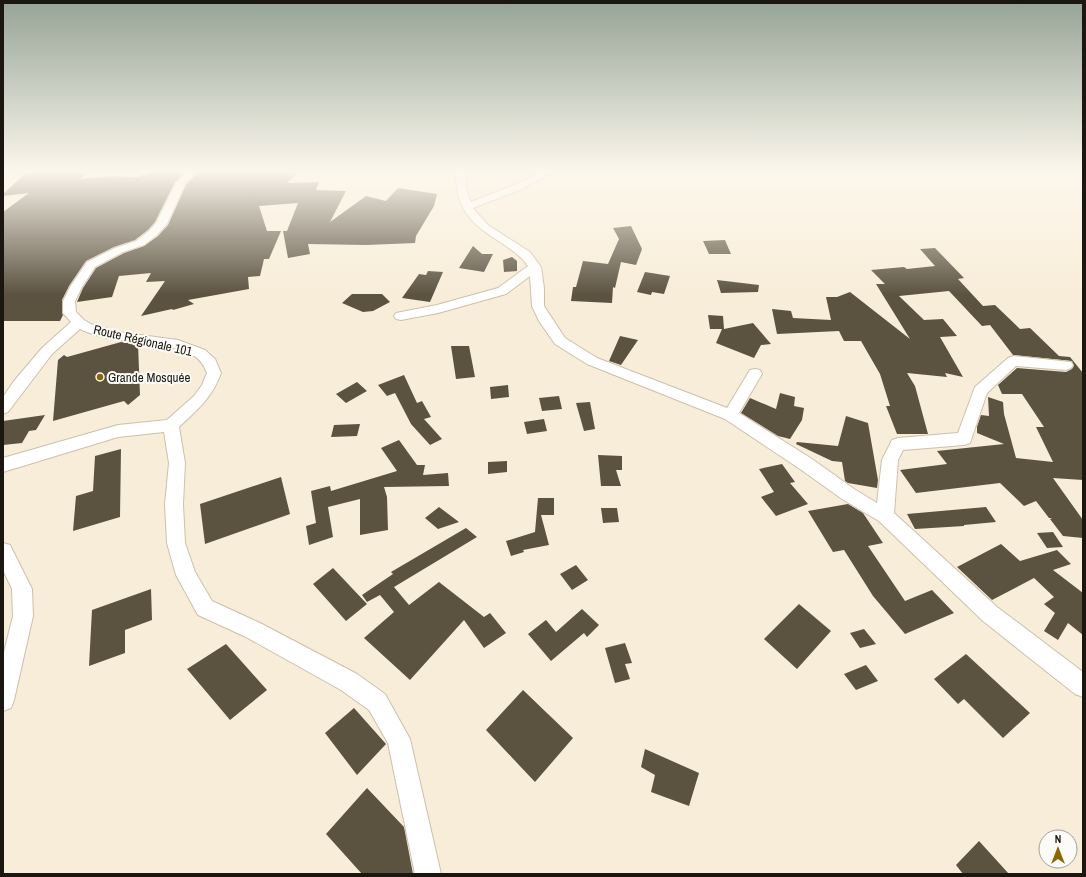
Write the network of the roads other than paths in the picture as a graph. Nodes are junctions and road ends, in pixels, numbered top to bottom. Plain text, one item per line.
1 (166, 213) edge
2 (472, 213) edge
3 (535, 267) junction
4 (401, 316) dead end
5 (79, 323) junction
6 (1066, 365) dead end
7 (755, 374) dead end
8 (3, 408) edge
9 (730, 415) junction
10 (171, 425) junction
11 (3, 465) edge
12 (885, 516) junction
13 (3, 551) edge
14 (1083, 686) edge
15 (3, 700) edge
16 (428, 874) edge

1 - 5 street, Route Régionale 101
2 - 3 street
3 - 4 street
3 - 9 street
5 - 8 street
5 - 10 street, Route Régionale 101
6 - 12 street
7 - 9 street
9 - 12 street
10 - 11 street
10 - 16 street
12 - 14 street
13 - 15 street

